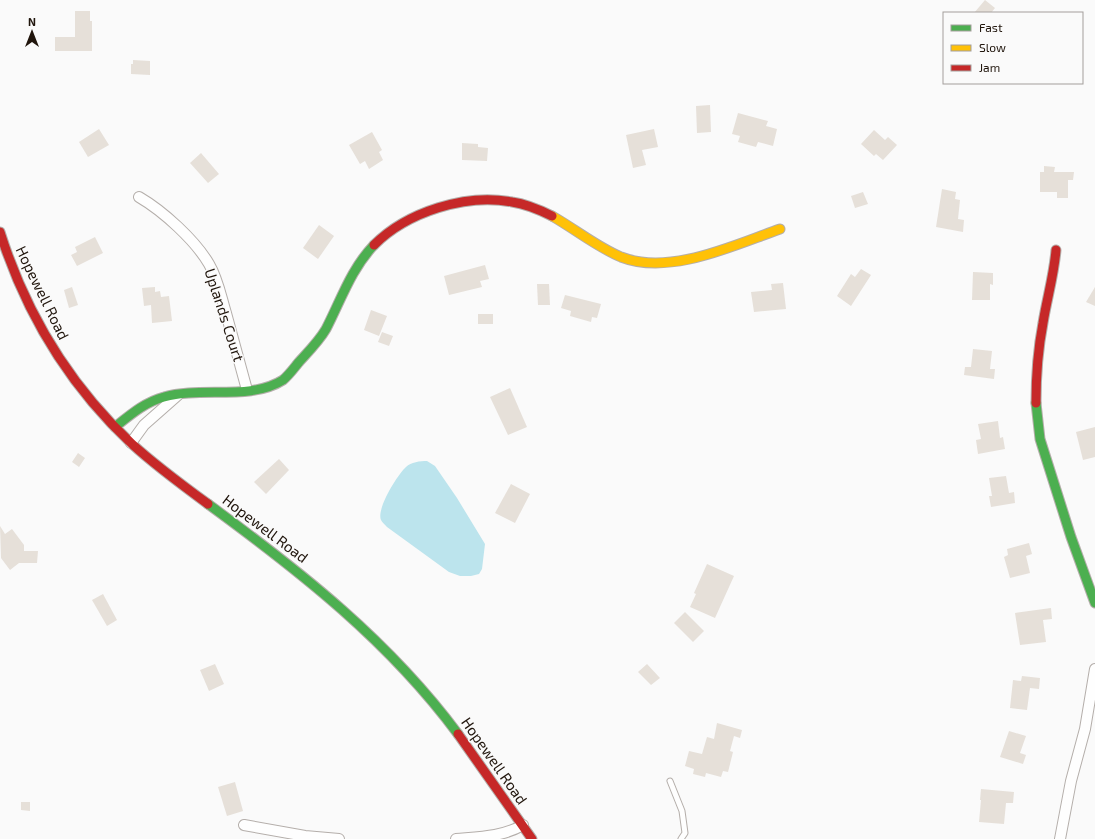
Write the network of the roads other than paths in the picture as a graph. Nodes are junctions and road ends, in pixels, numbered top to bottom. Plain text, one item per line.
1 (139, 197) dead end
2 (780, 228) dead end
3 (0, 232) edge
4 (1056, 250) dead end
5 (247, 390) junction
6 (178, 395) junction
7 (115, 427) junction
8 (131, 443) junction
9 (1095, 603) edge
10 (1095, 669) edge
11 (670, 781) dead end
12 (244, 825) dead end
13 (523, 825) junction
14 (338, 839) edge
15 (456, 839) edge
16 (532, 839) edge
17 (681, 839) edge
18 (1060, 839) edge

1 - 5 street, Uplands Court
2 - 5 street
3 - 7 street, Hopewell Road
4 - 9 street
5 - 6 street
6 - 7 street
6 - 8 street
7 - 8 street, Hopewell Road
8 - 13 street, Hopewell Road
10 - 18 street
11 - 17 lane
12 - 14 street
13 - 15 street
13 - 16 street, Hopewell Road

